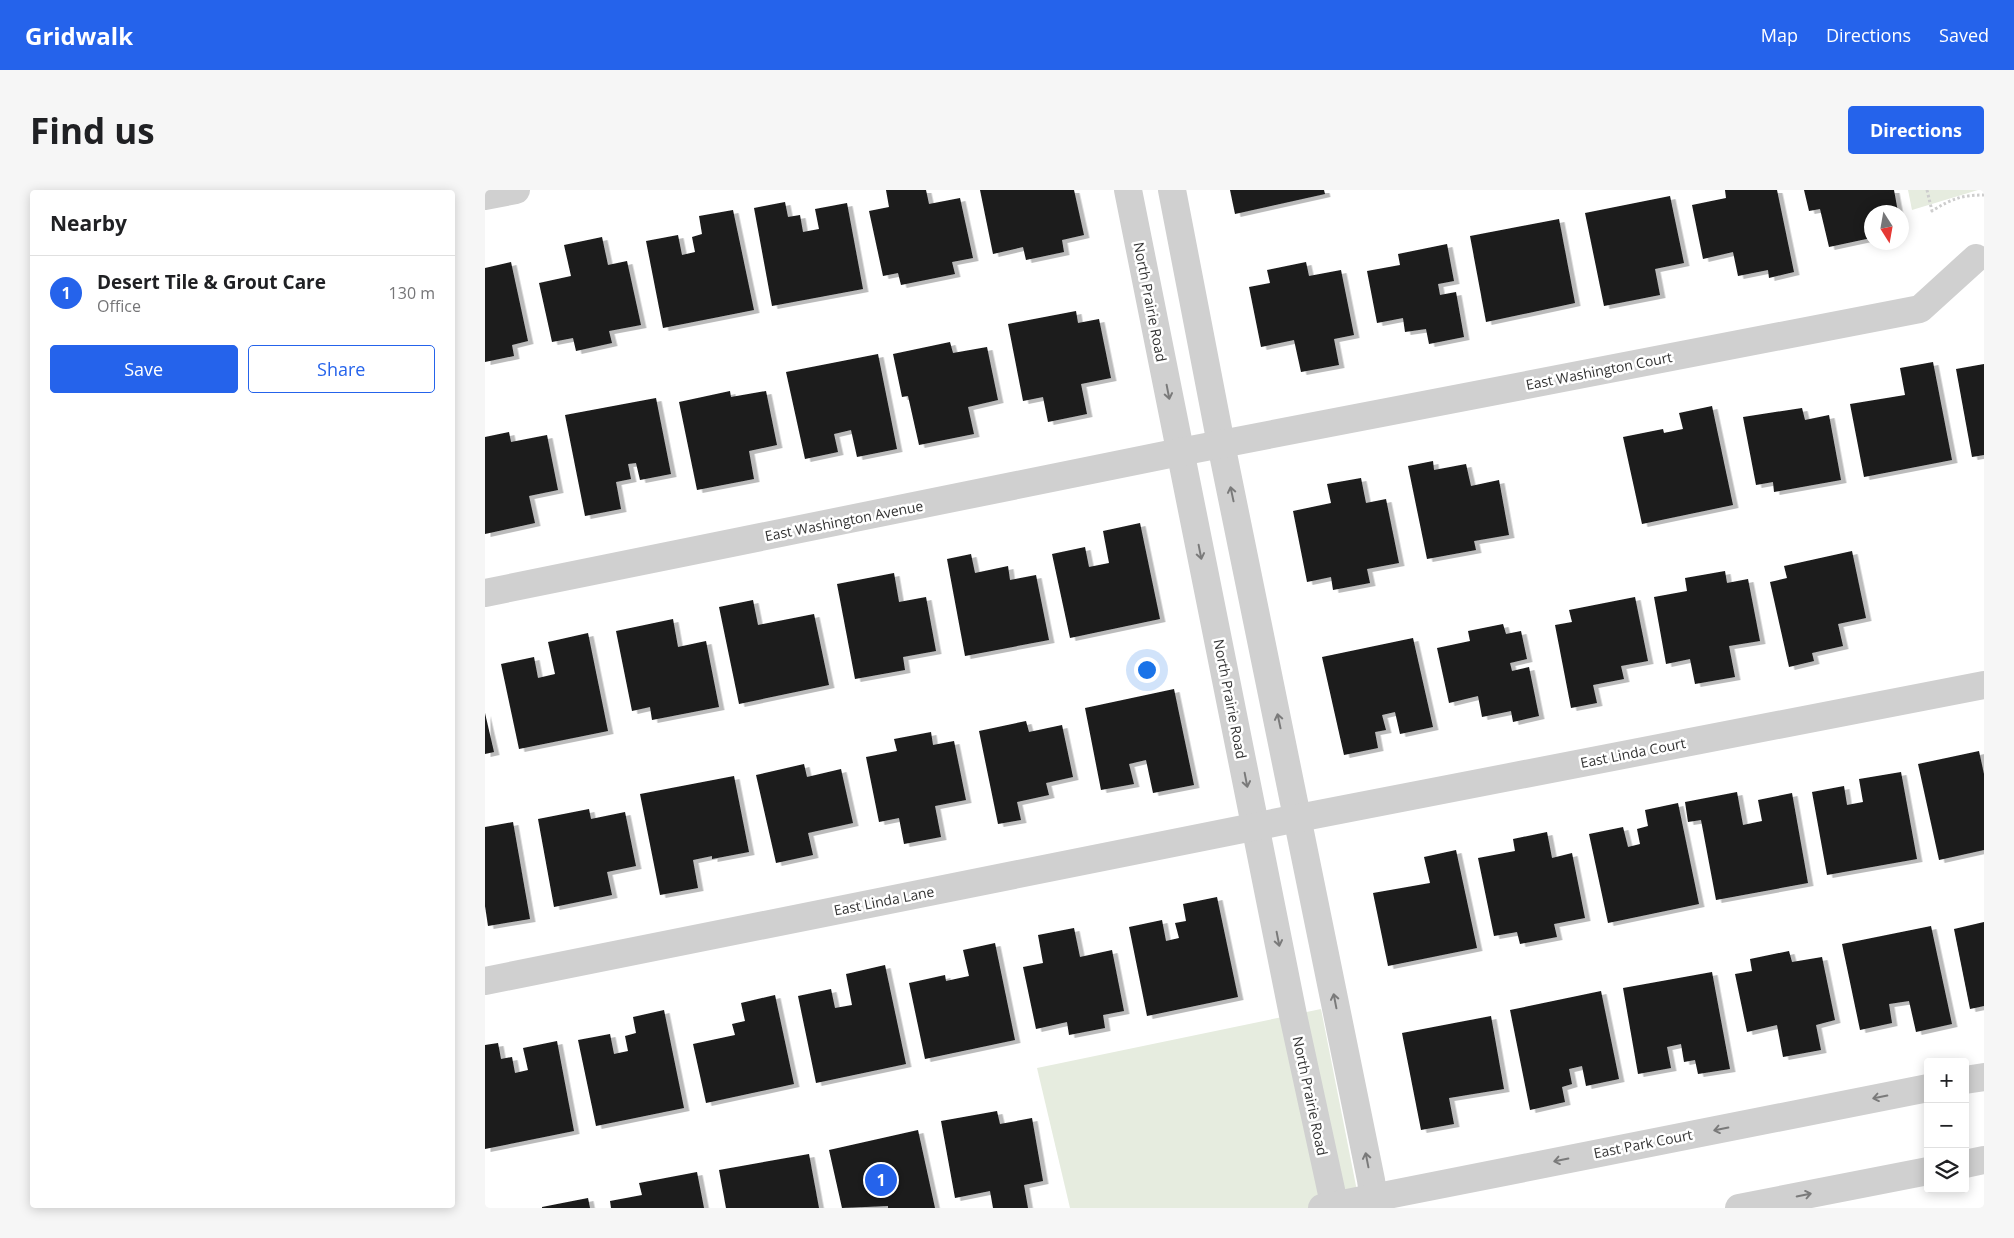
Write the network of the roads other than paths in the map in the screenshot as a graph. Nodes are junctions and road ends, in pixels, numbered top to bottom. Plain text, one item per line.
1 (516, 190) edge
2 (1128, 190) edge
3 (1172, 190) edge
4 (485, 196) edge
5 (1976, 258) dead end
6 (1201, 448) junction
7 (485, 594) edge
8 (1984, 685) edge
9 (1291, 820) junction
10 (1256, 827) junction
11 (485, 981) edge
12 (1984, 1077) edge
13 (1969, 1079) edge
14 (1924, 1089) edge
15 (1984, 1160) edge
16 (1969, 1163) edge
17 (1924, 1172) edge
18 (1350, 1205) edge
19 (1739, 1208) edge

1 - 4 street
2 -> 6 street, North Prairie Road
3 - 6 street, North Prairie Road
5 - 6 street, East Washington Court
6 - 7 street, East Washington Avenue
9 -> 6 street, North Prairie Road
6 -> 10 street, North Prairie Road
8 - 9 street, East Linda Court
9 - 10 street, East Linda Lane
18 -> 9 street, North Prairie Road
10 - 11 street, East Linda Lane
10 -> 18 street, North Prairie Road
12 - 13 street
14 -> 18 street, East Park Court
15 - 16 street
19 -> 17 street

